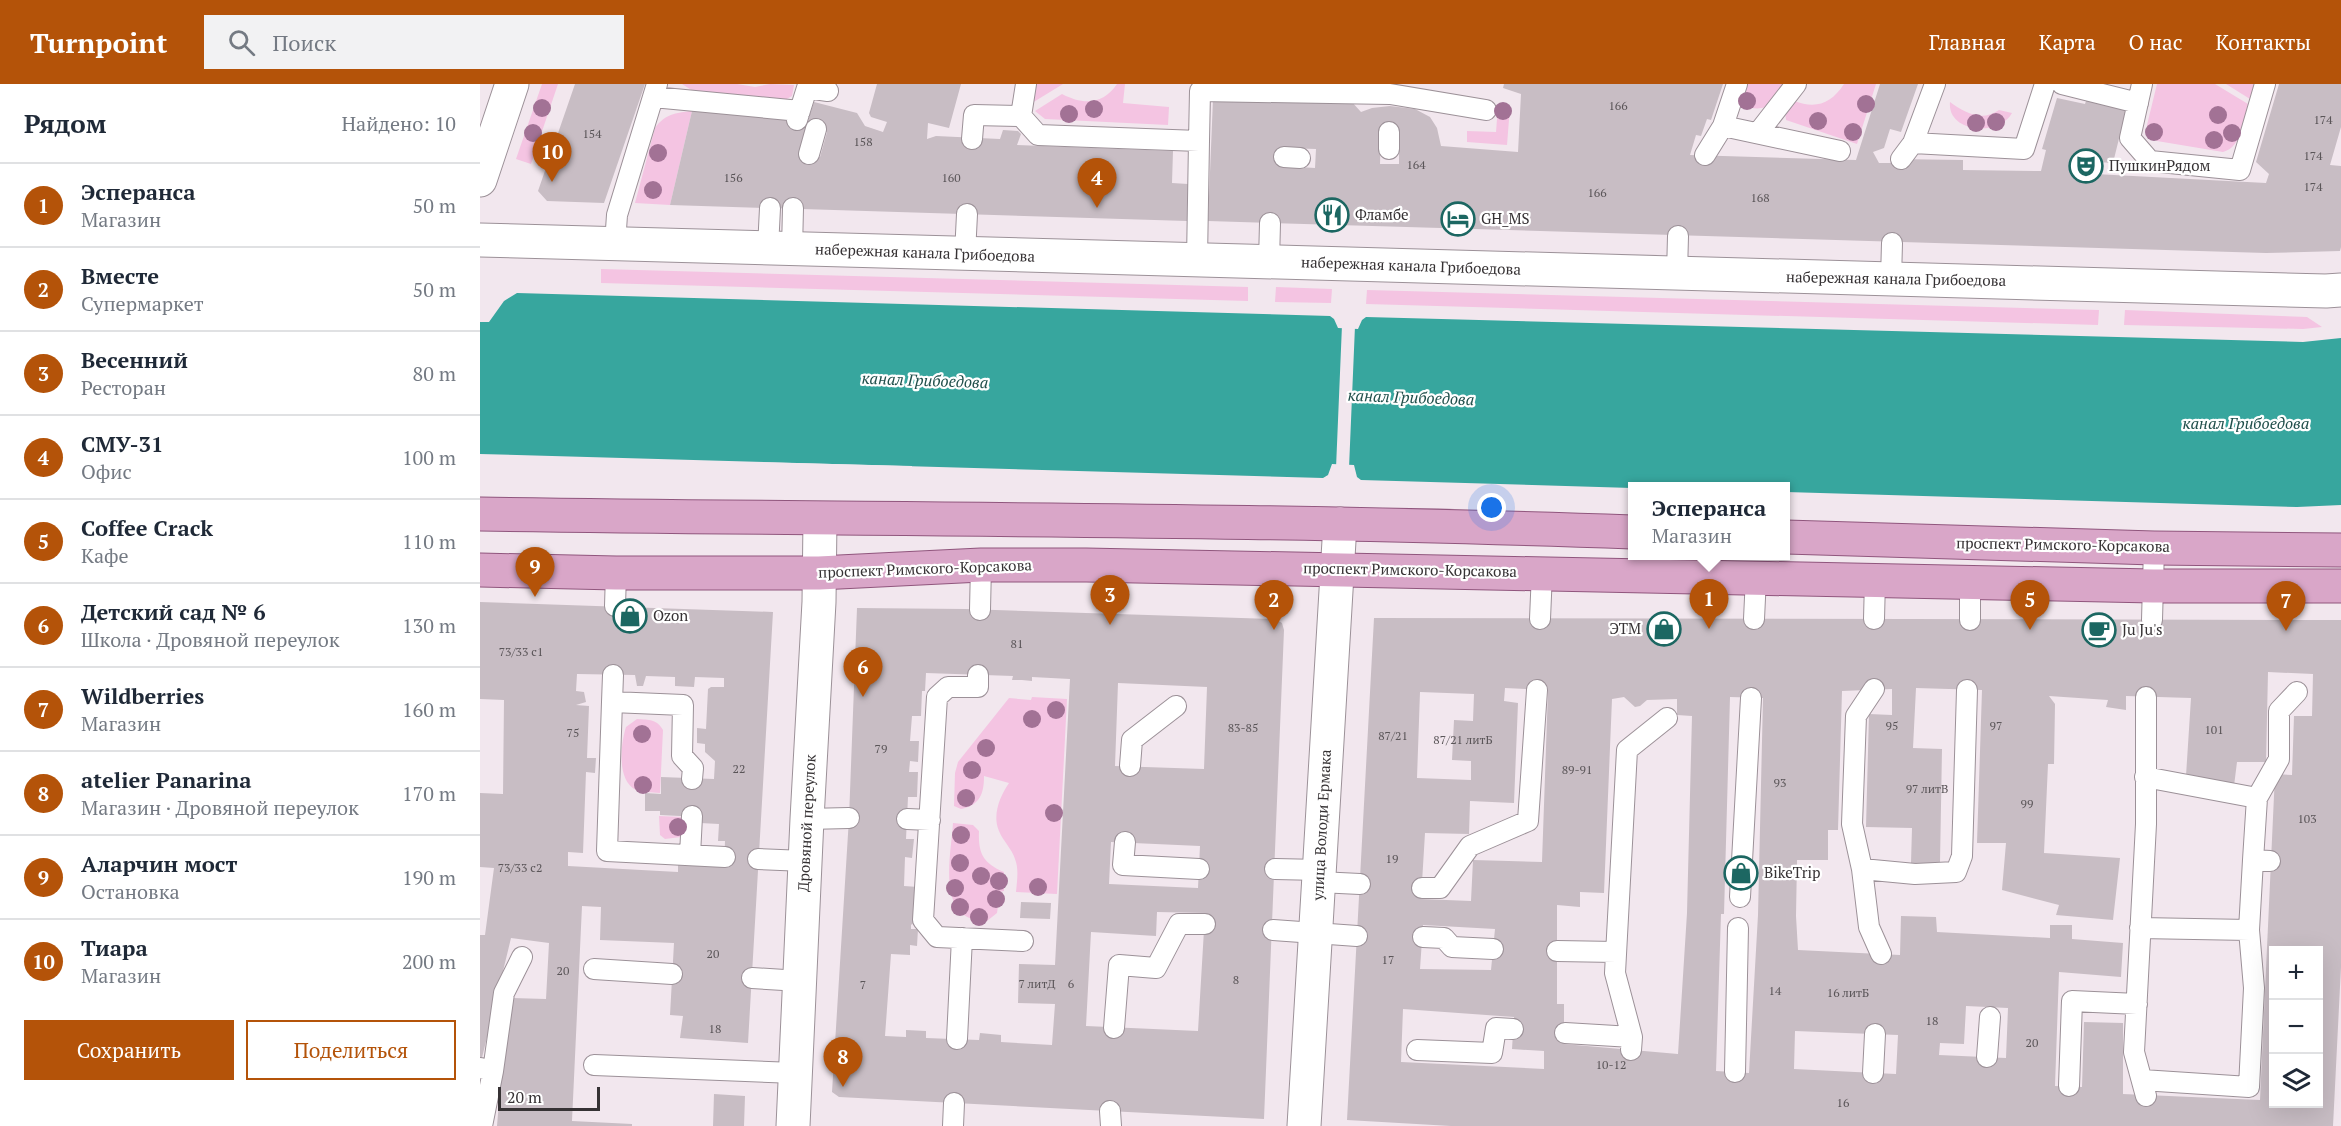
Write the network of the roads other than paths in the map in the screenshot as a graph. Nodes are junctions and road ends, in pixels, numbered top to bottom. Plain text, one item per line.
1 (512, 84) edge
2 (1026, 84) edge
3 (1737, 84) edge
4 (1796, 84) edge
5 (1935, 84) edge
6 (2045, 84) edge
7 (2062, 84) edge
8 (2265, 84) edge
9 (655, 91) edge
10 (827, 93) edge
11 (2140, 93) edge
12 (1486, 110) dead end
13 (1021, 116) junction
14 (1723, 126) junction
15 (816, 129) dead end
16 (1758, 133) junction
17 (972, 139) dead end
18 (1199, 141) junction
19 (1913, 143) junction
20 (1840, 151) dead end
21 (809, 154) dead end
22 (1705, 155) dead end
23 (1901, 159) dead end
24 (480, 180) edge
25 (770, 208) dead end
26 (793, 208) dead end
27 (967, 214) dead end
28 (1270, 223) dead end
29 (1678, 236) dead end
30 (480, 240) edge
31 (1892, 243) dead end
32 (615, 244) junction
33 (780, 249) junction
34 (965, 254) junction
35 (1197, 260) junction
36 (1269, 262) junction
37 (1677, 274) junction
38 (1892, 279) junction
39 (2341, 290) edge
40 (480, 514) edge
41 (820, 519) junction
42 (1340, 524) junction
43 (1628, 531) edge
44 (1790, 537) edge
45 (2154, 548) junction
46 (2341, 550) edge
47 (981, 566) junction
48 (1337, 569) junction
49 (480, 570) edge
50 (1542, 572) junction
51 (616, 573) junction
52 (819, 573) junction
53 (1756, 577) junction
54 (1875, 580) junction
55 (1970, 582) junction
56 (2153, 586) junction
57 (2341, 586) edge
58 (615, 606) dead end
59 (980, 610) dead end
60 (1540, 619) dead end
61 (1754, 619) dead end
62 (1874, 619) dead end
63 (1970, 620) dead end
64 (2152, 620) dead end
65 (613, 675) dead end
66 (978, 675) dead end
67 (1874, 689) dead end
68 (1537, 690) dead end
69 (1967, 690) dead end
70 (2297, 692) dead end
71 (2146, 697) dead end
72 (1751, 698) dead end
73 (612, 702) junction
74 (1176, 706) dead end
75 (1667, 718) dead end
76 (1130, 766) dead end
77 (2145, 777) junction
78 (692, 779) dead end
79 (2257, 798) junction
80 (692, 816) dead end
81 (849, 818) dead end
82 (807, 819) junction
83 (907, 819) dead end
84 (930, 820) junction
85 (1125, 842) dead end
86 (690, 855) junction
87 (725, 857) dead end
88 (758, 859) dead end
89 (805, 861) junction
90 (1199, 869) dead end
91 (1275, 869) dead end
92 (1862, 869) junction
93 (1319, 876) junction
94 (1360, 885) dead end
95 (1422, 888) dead end
96 (1740, 897) dead end
97 (1205, 924) dead end
98 (1738, 928) dead end
99 (2140, 928) junction
100 (1273, 930) dead end
101 (2248, 930) junction
102 (1316, 933) junction
103 (1357, 936) dead end
104 (1423, 937) dead end
105 (962, 938) junction
106 (1023, 941) dead end
107 (1493, 949) dead end
108 (1557, 951) dead end
109 (1616, 952) junction
110 (1881, 954) dead end
111 (522, 957) dead end
112 (594, 969) dead end
113 (672, 974) dead end
114 (752, 978) dead end
115 (800, 981) junction
116 (2137, 1004) junction
117 (1990, 1017) dead end
118 (1114, 1028) dead end
119 (1513, 1029) dead end
120 (1564, 1033) dead end
121 (1875, 1034) dead end
122 (957, 1039) dead end
123 (1417, 1050) dead end
124 (1987, 1057) dead end
125 (594, 1065) dead end
126 (487, 1069) edge
127 (795, 1072) junction
128 (1734, 1072) dead end
129 (1873, 1072) dead end
130 (2069, 1086) dead end
131 (954, 1103) dead end
132 (482, 1126) edge
133 (793, 1126) edge
134 (953, 1126) edge
135 (1304, 1126) edge

1 - 24 street
2 - 13 lane
3 - 14 lane
4 - 16 lane
5 - 19 lane
6 - 19 lane
7 - 11 lane
8 - 11 lane
9 - 10 lane
9 - 32 lane
12 - 18 lane
13 - 17 lane
13 - 18 lane
14 - 16 lane
14 - 22 lane
15 - 21 lane
16 - 20 lane
18 - 35 lane
19 - 23 lane
25 - 33 lane
26 - 33 lane
27 - 34 lane
28 - 36 lane
29 - 37 lane
30 - 32 street, набережная канала Грибоедова
31 - 38 lane
32 - 33 street, набережная канала Грибоедова
33 - 34 street, набережная канала Грибоедова
34 - 35 street, набережная канала Грибоедова
35 - 36 street, набережная канала Грибоедова
36 - 37 street, набережная канала Грибоедова
37 - 38 street, набережная канала Грибоедова
38 - 39 street, набережная канала Грибоедова
40 - 41 main road
41 - 42 main road
41 - 52 street, Дровяной переулок
42 - 43 main road
42 - 48 street, улица Володи Ермака
44 - 45 main road, проспект Римского-Корсакова
45 - 46 main road, проспект Римского-Корсакова
45 - 56 lane
47 - 48 main road, проспект Римского-Корсакова
47 - 52 main road, проспект Римского-Корсакова
47 - 59 lane
48 - 50 main road, проспект Римского-Корсакова
48 - 93 street, улица Володи Ермака
49 - 51 main road, проспект Римского-Корсакова
50 - 53 main road, проспект Римского-Корсакова
50 - 60 lane
51 - 52 main road, проспект Римского-Корсакова
51 - 58 lane
52 - 82 street, Дровяной переулок
53 - 54 main road, проспект Римского-Корсакова
53 - 61 lane
54 - 55 main road, проспект Римского-Корсакова
54 - 62 lane
55 - 56 main road, проспект Римского-Корсакова
55 - 63 lane
56 - 57 main road, проспект Римского-Корсакова
56 - 64 lane
65 - 73 lane
66 - 84 lane
67 - 92 lane
68 - 95 lane
69 - 92 lane
70 - 79 lane
71 - 77 lane
72 - 96 lane
73 - 78 lane
73 - 86 lane
74 - 76 lane
75 - 109 lane
77 - 79 lane
77 - 99 lane
79 - 101 lane
80 - 86 lane
81 - 82 lane
82 - 89 street, Дровяной переулок
83 - 84 lane
84 - 105 lane
85 - 90 lane
86 - 87 lane
88 - 89 lane
89 - 115 street, Дровяной переулок
91 - 93 lane
92 - 110 lane
93 - 94 lane
93 - 102 street, улица Володи Ермака
97 - 118 lane
98 - 128 lane
99 - 101 lane
99 - 116 lane
100 - 102 lane
101 - 116 lane
102 - 103 lane
102 - 135 street, улица Володи Ермака
104 - 107 lane
105 - 106 lane
105 - 122 lane
108 - 109 lane
109 - 120 lane
111 - 126 lane
112 - 113 lane
114 - 115 lane
115 - 127 street, Дровяной переулок
116 - 130 lane
117 - 124 lane
119 - 123 lane
121 - 129 lane
125 - 127 lane
126 - 132 lane
127 - 133 street, Дровяной переулок
131 - 134 lane

